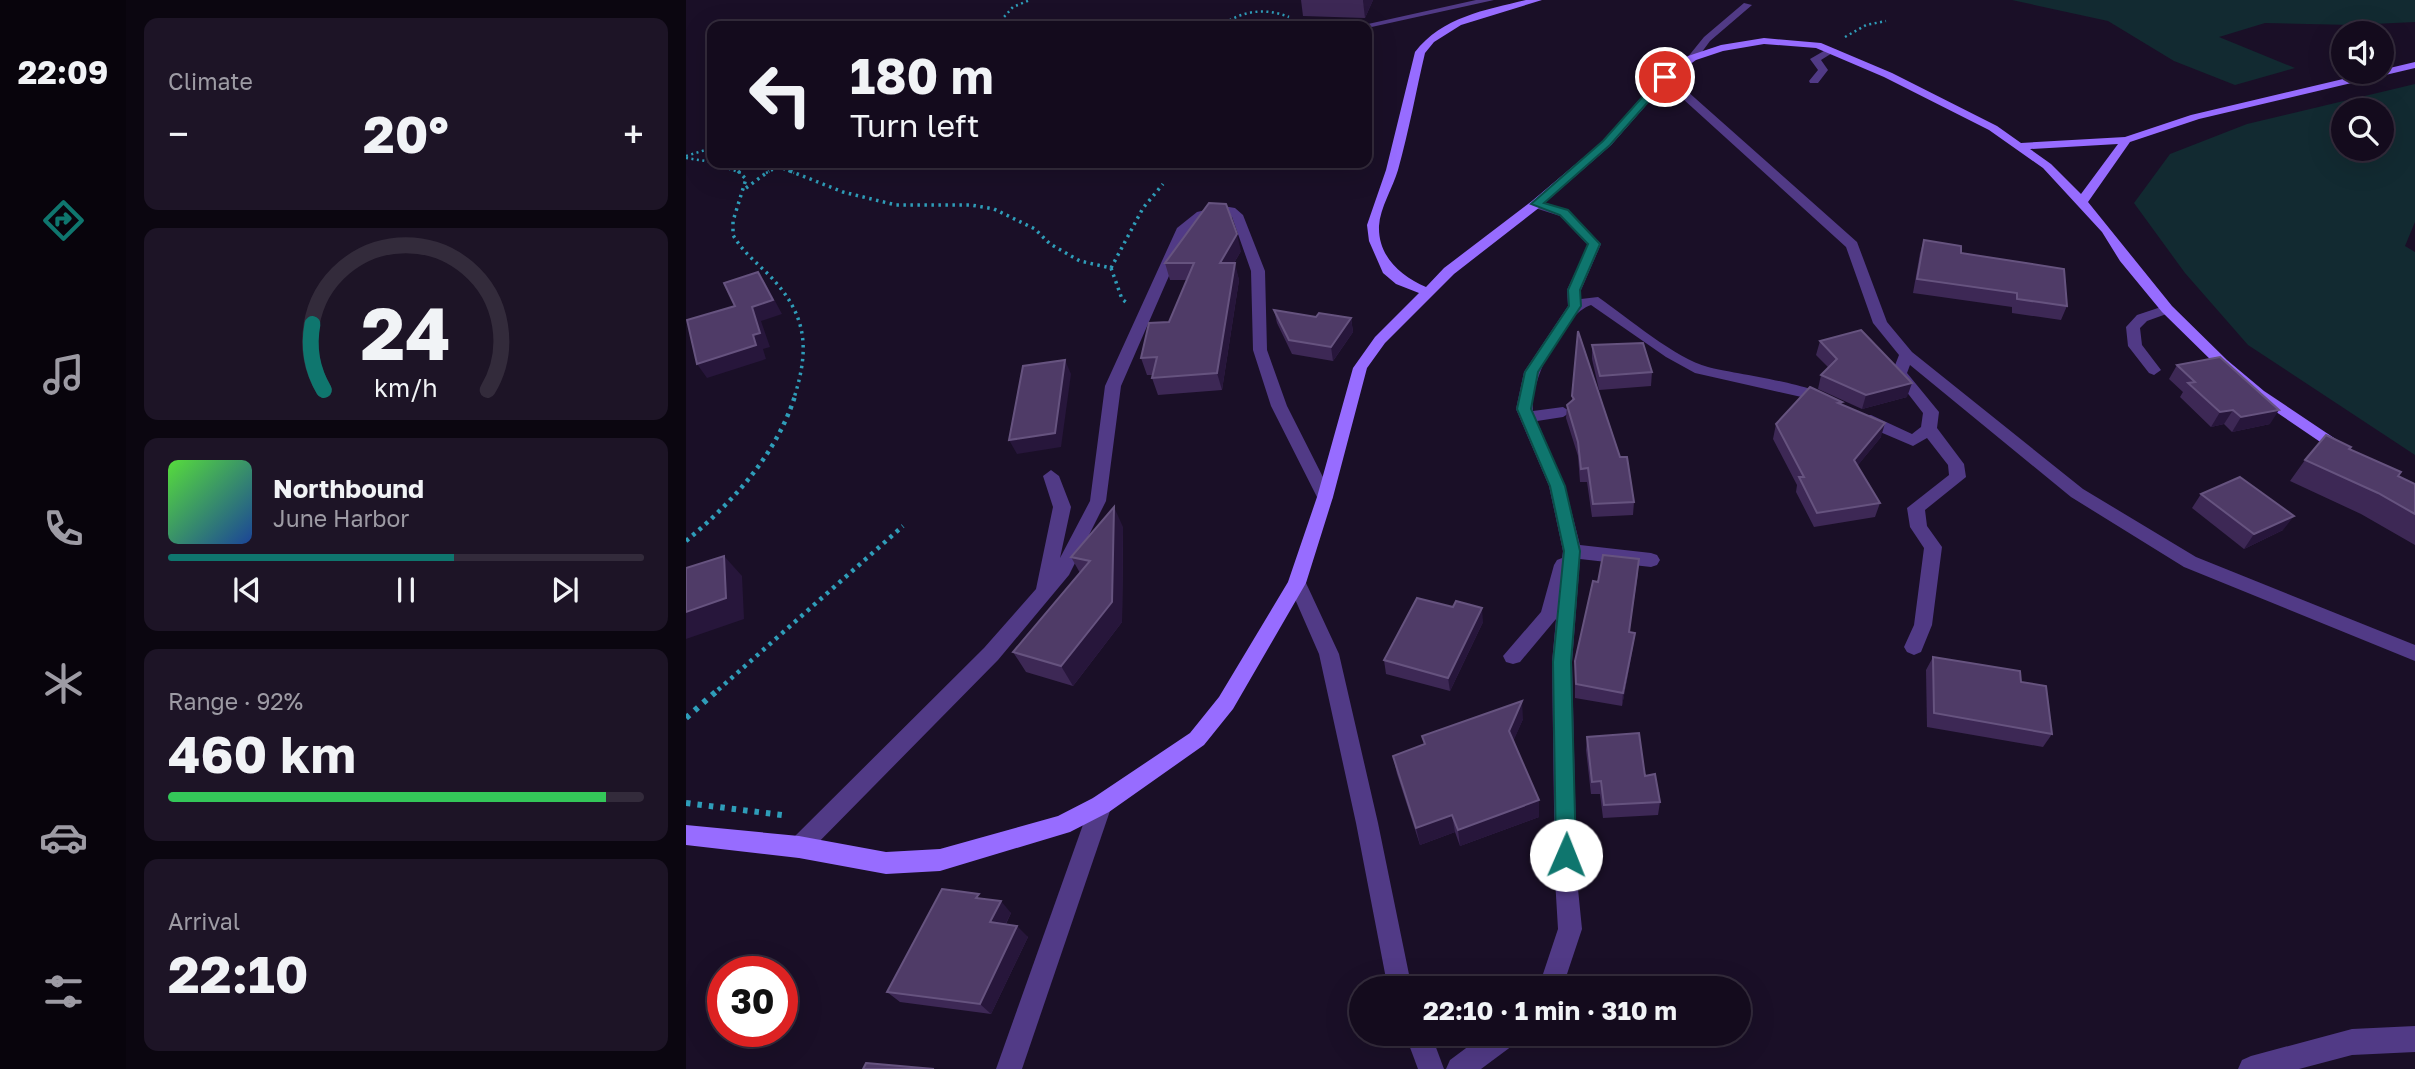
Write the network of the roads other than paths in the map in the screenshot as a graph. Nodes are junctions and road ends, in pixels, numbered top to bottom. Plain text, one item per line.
1 (1489, 0) edge
2 (1537, 0) edge
3 (1747, 5) dead end
4 (1372, 24) edge
5 (1832, 50) junction
6 (1692, 58) junction
7 (2415, 65) edge
8 (2394, 69) edge
9 (1665, 77) junction
10 (1814, 81) dead end
11 (2331, 84) edge
12 (2126, 140) junction
13 (2022, 146) junction
14 (2082, 202) junction
15 (1536, 204) junction
16 (1427, 292) junction
17 (1575, 306) junction
18 (2167, 309) junction
19 (1907, 355) junction
20 (2154, 370) dead end
21 (1563, 412) dead end
22 (1528, 418) junction
23 (1929, 429) junction
24 (2356, 457) edge
25 (1051, 476) dead end
26 (1325, 497) junction
27 (1571, 545) junction
28 (1651, 559) dead end
29 (1297, 583) junction
30 (1044, 591) junction
31 (1914, 647) dead end
32 (2415, 653) edge
33 (1513, 656) dead end
34 (1101, 805) junction
35 (686, 835) edge
36 (799, 847) junction
37 (1397, 976) edge
38 (1554, 976) edge
39 (2415, 1039) edge
40 (1422, 1046) edge
41 (1491, 1046) edge
42 (1009, 1069) edge
43 (1431, 1069) edge
44 (1459, 1069) edge
45 (2251, 1069) edge

1 - 4 street
2 - 16 street
3 - 6 street
5 - 6 street
5 - 10 street
5 - 13 street
6 - 9 street
7 - 8 street
9 - 15 street
9 - 19 street
11 - 12 street
12 - 13 street
12 - 14 street
13 - 14 street
14 - 18 street
15 - 16 street
15 - 17 street
16 - 26 street
17 - 22 street
17 - 23 street
18 - 20 street
18 - 24 street
19 - 23 street
19 - 32 street
21 - 22 street
22 - 27 street
23 - 31 street
25 - 30 street
26 - 29 street
26 - 30 street
27 - 28 street
27 - 33 street
27 - 38 street
29 - 34 street
29 - 37 street
30 - 36 street
34 - 36 street
34 - 42 street
35 - 36 street
39 - 45 street
40 - 43 street
41 - 44 street

